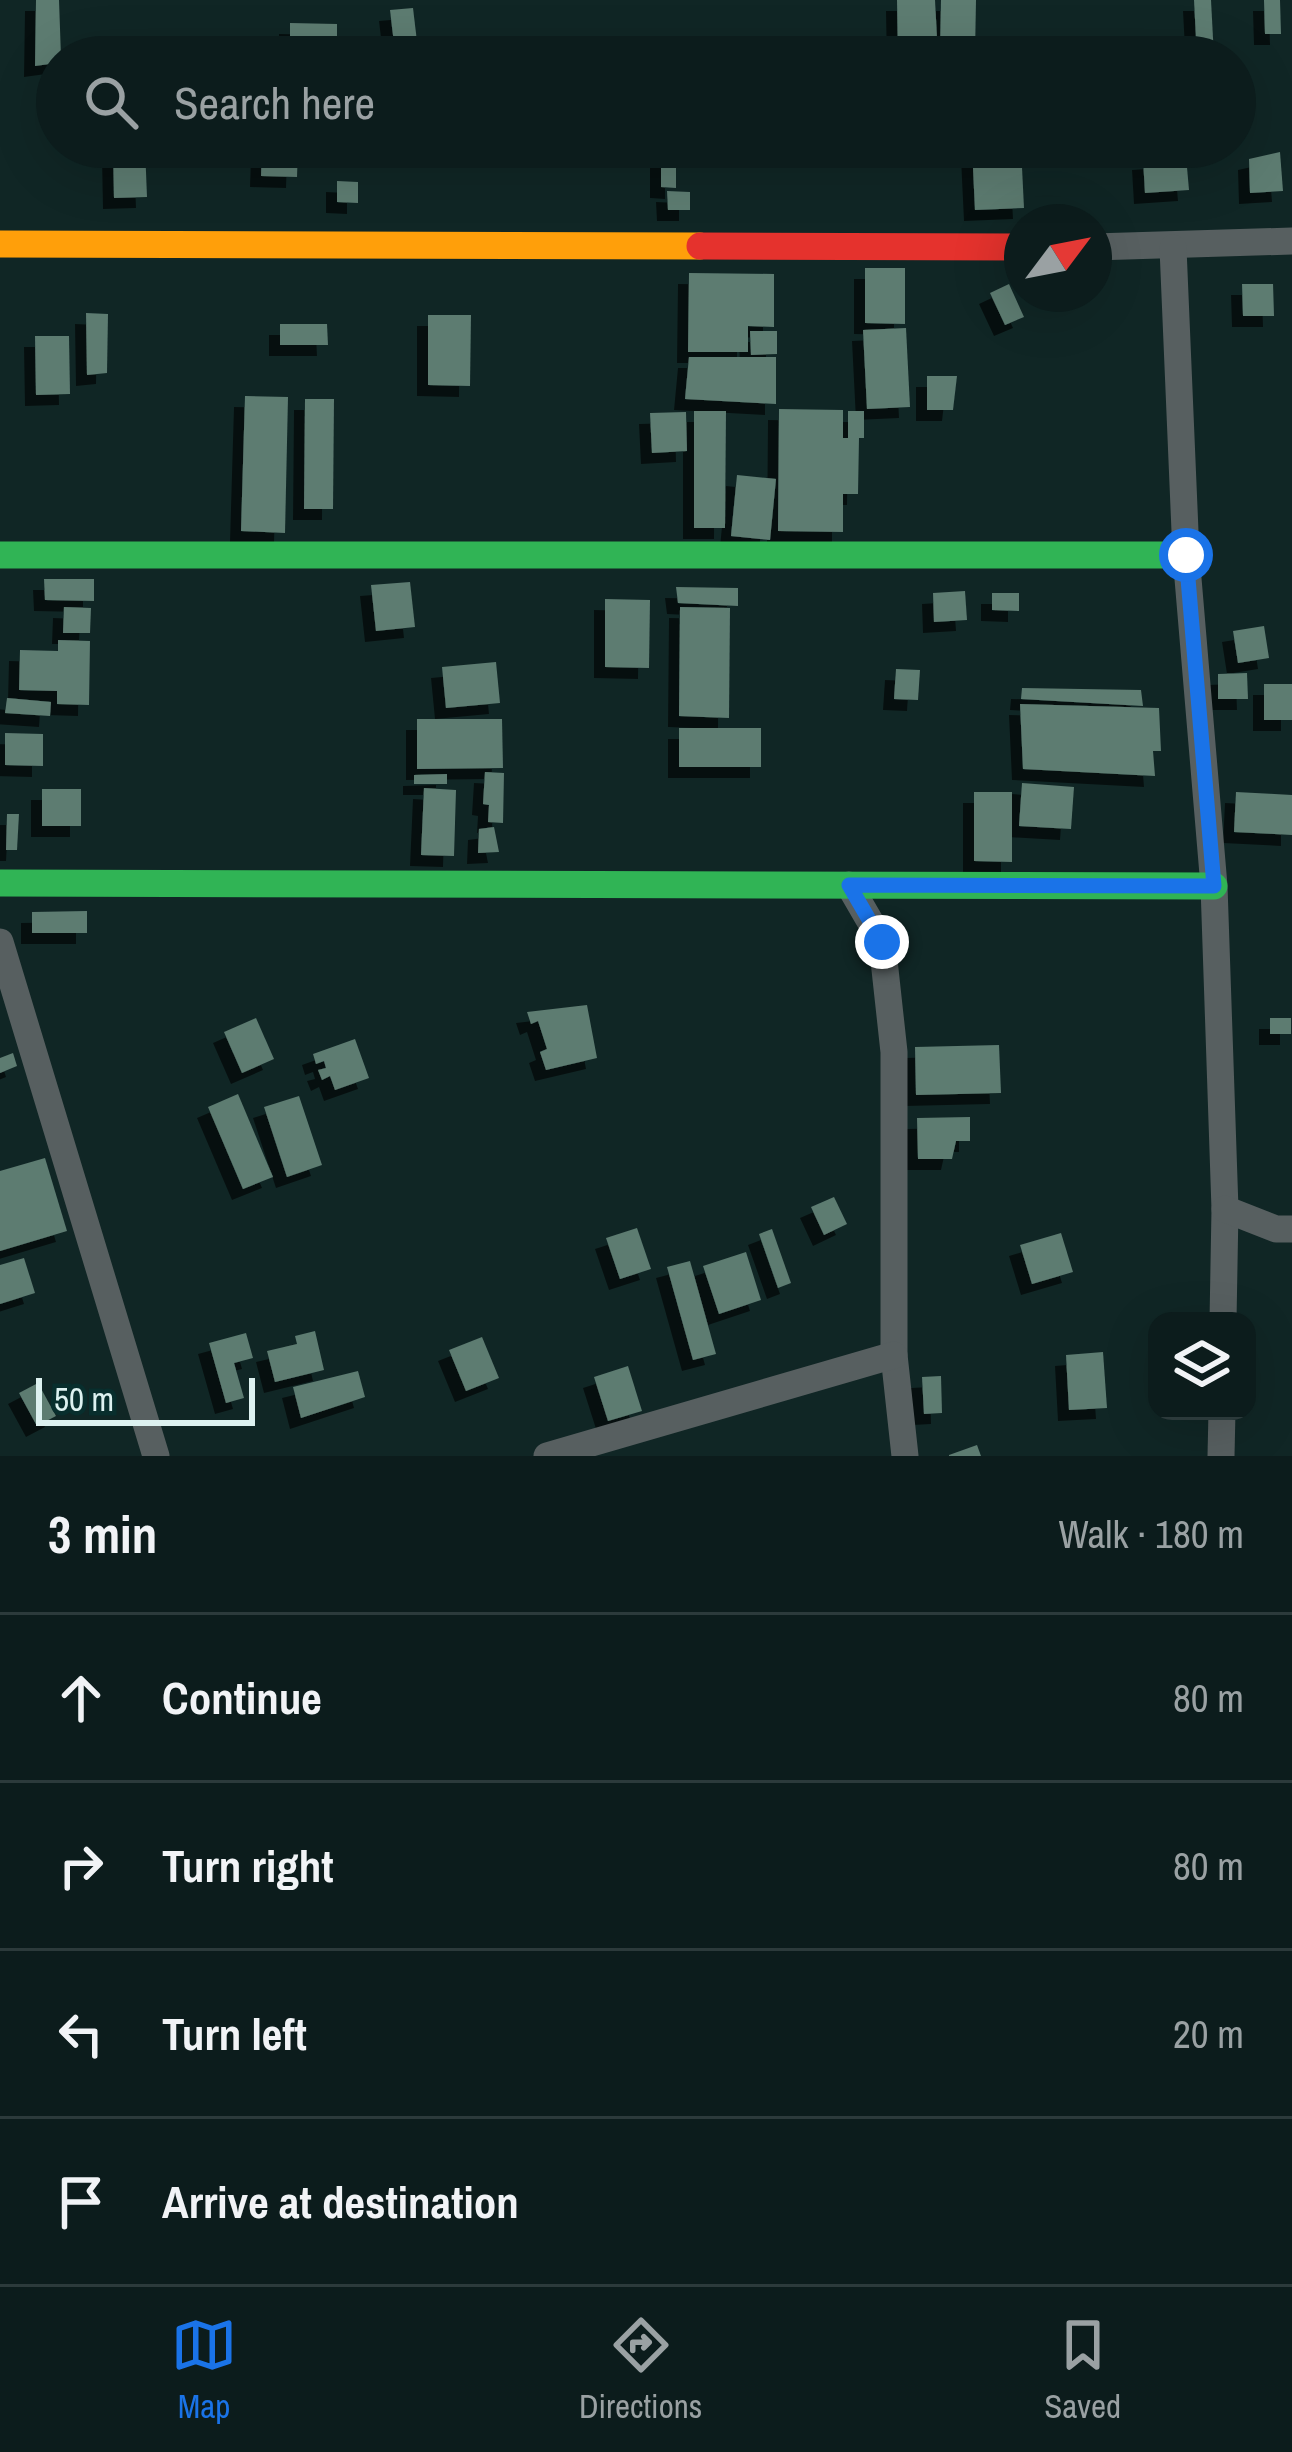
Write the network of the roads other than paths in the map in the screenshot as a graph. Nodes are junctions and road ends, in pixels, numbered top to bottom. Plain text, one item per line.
1 (1292, 241) edge
2 (0, 244) edge
3 (1004, 247) edge
4 (1112, 248) edge
5 (1174, 248) junction
6 (0, 555) edge
7 (1186, 555) junction
8 (0, 883) edge
9 (849, 885) junction
10 (1214, 886) junction
11 (0, 942) edge
12 (1226, 1209) junction
13 (1292, 1229) edge
14 (1223, 1312) edge
15 (894, 1355) junction
16 (1222, 1420) edge
17 (156, 1456) edge
18 (548, 1456) edge
19 (905, 1456) edge
20 (1221, 1456) edge

1 - 5 street
2 - 3 street
4 - 5 street
5 - 7 street
6 - 7 street
7 - 10 street
8 - 9 street
9 - 10 street
9 - 15 street
10 - 12 street
11 - 17 street
12 - 13 street
12 - 14 street
15 - 18 street
15 - 19 street
16 - 20 street

